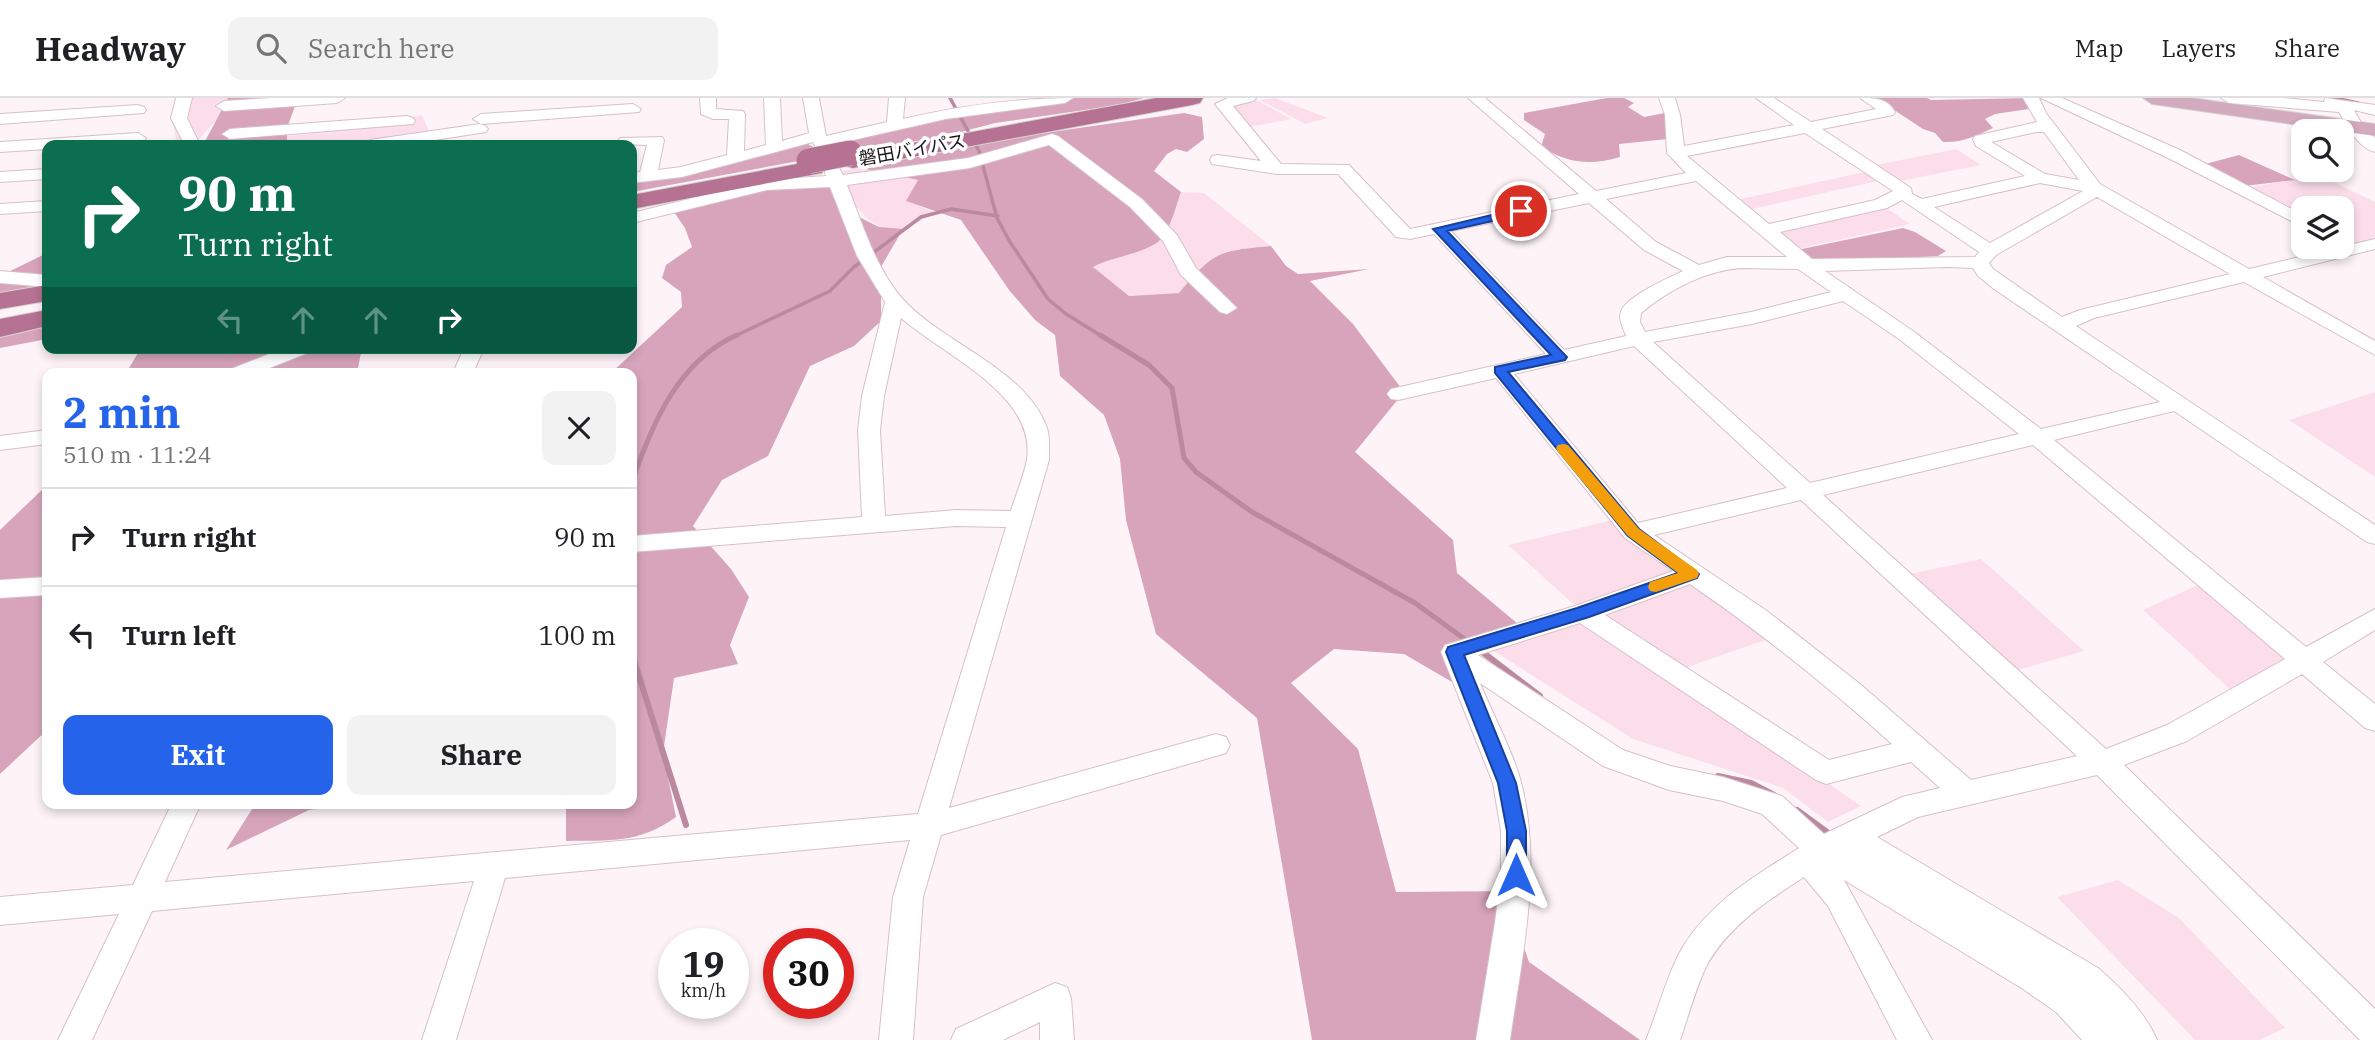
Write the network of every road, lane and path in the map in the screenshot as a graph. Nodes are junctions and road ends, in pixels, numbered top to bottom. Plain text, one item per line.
1 (184, 98) edge
2 (337, 98) edge
3 (708, 98) edge
4 (772, 98) edge
5 (811, 98) edge
6 (898, 98) edge
7 (1065, 98) edge
8 (1155, 98) edge
9 (1192, 98) edge
10 (1248, 98) edge
11 (1476, 98) edge
12 (1667, 98) edge
13 (1764, 98) edge
14 (1868, 98) edge
15 (2031, 98) edge
16 (2049, 98) edge
17 (2152, 98) edge
18 (2229, 98) edge
19 (2319, 98) edge
20 (2350, 101) edge
21 (225, 102) edge
22 (995, 102) edge
23 (2375, 103) edge
24 (140, 104) edge
25 (634, 104) edge
26 (2375, 110) edge
27 (2, 111) edge
28 (480, 124) edge
29 (895, 126) junction
30 (1809, 127) junction
31 (2049, 127) junction
32 (2366, 129) edge
33 (139, 140) edge
34 (189, 140) edge
35 (226, 140) edge
36 (402, 140) joint
37 (626, 140) edge
38 (637, 142) edge
39 (42, 145) edge
40 (774, 146) junction
41 (0, 147) edge
42 (2375, 147) edge
43 (1675, 153) junction
44 (735, 158) junction
45 (829, 158) junction
46 (1218, 160) dead end
47 (1278, 169) junction
48 (42, 174) edge
49 (1699, 175) junction
50 (0, 177) edge
51 (2040, 178) junction
52 (637, 183) edge
53 (2094, 188) junction
54 (1902, 194) junction
55 (1591, 197) junction
56 (637, 201) edge
57 (1918, 205) junction
58 (42, 206) edge
59 (0, 209) edge
60 (2291, 216) edge
61 (637, 217) edge
62 (1438, 229) junction
63 (1767, 230) junction
64 (2375, 244) edge
65 (2354, 246) edge
66 (2354, 250) edge
67 (1984, 257) junction
68 (2302, 259) edge
69 (2375, 260) edge
70 (1806, 265) junction
71 (1699, 272) junction
72 (2246, 275) junction
73 (0, 277) edge
74 (42, 281) edge
75 (42, 294) edge
76 (1846, 295) junction
77 (0, 301) edge
78 (42, 301) edge
79 (895, 302) junction
80 (1227, 308) dead end
81 (0, 309) edge
82 (42, 311) edge
83 (0, 318) edge
84 (42, 319) edge
85 (2061, 325) junction
86 (0, 328) edge
87 (1638, 339) junction
88 (2375, 349) edge
89 (287, 354) edge
90 (1560, 357) junction
91 (251, 368) edge
92 (1500, 370) junction
93 (1398, 394) dead end
94 (2178, 404) junction
95 (2037, 437) junction
96 (42, 438) edge
97 (0, 443) edge
98 (1805, 492) junction
99 (1020, 519) junction
100 (874, 525) junction
101 (1633, 532) junction
102 (2375, 536) edge
103 (637, 544) edge
104 (1691, 574) junction
105 (42, 586) edge
106 (0, 589) edge
107 (1583, 613) junction
108 (2375, 618) edge
109 (1454, 652) junction
110 (2303, 660) junction
111 (2375, 720) edge
112 (1216, 746) dead end
113 (1917, 750) junction
114 (2102, 762) junction
115 (1964, 792) junction
116 (184, 809) edge
117 (928, 825) junction
118 (1848, 835) junction
119 (1814, 855) junction
120 (494, 865) junction
121 (145, 896) junction
122 (0, 911) edge
123 (2375, 1032) edge
124 (75, 1040) edge
125 (439, 1040) edge
126 (896, 1040) edge
127 (968, 1040) edge
128 (1057, 1040) edge
129 (1493, 1040) edge
130 (1663, 1040) edge
131 (1915, 1040) edge
132 (2104, 1040) edge
133 (2140, 1040) edge

1 - 34 street
2 - 21 street
3 - 44 street
4 - 40 street
5 - 45 street
6 - 29 street
7 - 22 street
8 - 45 highway, 磐田バイパス
9 - 45 highway, 磐田バイパス
10 - 47 street
11 - 55 street
12 - 43 street
13 - 30 street
14 - 30 street
15 - 31 street
16 - 60 street
17 - 32 main road
18 - 20 street
19 - 20 street
20 - 23 street
20 - 26 street
20 - 32 street
21 - 35 street
22 - 29 street
24 - 27 street
24 - 33 street
25 - 28 street
25 - 37 street
28 - 36 street
29 - 45 street
30 - 43 street
30 - 54 street
31 - 51 street
31 - 53 street
32 - 42 street
35 - 36 street
38 - 52 street
39 - 41 street
40 - 44 street
40 - 45 street
43 - 49 street
44 - 52 street
45 - 52 highway, 磐田バイパス
45 - 56 highway, 磐田バイパス
45 - 61 street
45 - 79 street
45 - 80 street
46 - 47 street
47 - 62 street
48 - 50 street
49 - 55 street
49 - 63 street
51 - 53 street
51 - 57 street
53 - 67 street
53 - 72 street
54 - 57 street
54 - 63 street
55 - 62 street
55 - 71 street
57 - 67 street
58 - 59 street
62 - 90 street
63 - 70 street
64 - 65 street
66 - 69 street
67 - 70 street
67 - 85 street
68 - 72 street
70 - 71 street
70 - 76 street
71 - 87 street
72 - 85 street
72 - 88 street
73 - 74 street
75 - 77 highway
76 - 87 street
76 - 95 street
78 - 81 highway
79 - 99 street
79 - 100 street
82 - 83 highway
84 - 86 highway
85 - 94 street
87 - 90 street
87 - 98 street
89 - 91 street
90 - 92 street
92 - 93 street
92 - 101 street
94 - 95 street
94 - 102 street
95 - 98 street
95 - 110 street
96 - 97 street
98 - 101 street
98 - 114 street
99 - 100 street
99 - 117 street
100 - 103 street
101 - 104 street
104 - 107 street
104 - 113 street
105 - 106 street
107 - 109 street
107 - 113 street
108 - 110 street
109 - 119 street
109 - 129 street
110 - 111 street
110 - 114 street
112 - 117 street
113 - 115 street
114 - 115 street
114 - 123 street
115 - 118 street
116 - 121 street
117 - 120 street
117 - 126 street
118 - 119 street
118 - 133 street
119 - 130 street
119 - 131 street
119 - 132 street
120 - 121 street
120 - 125 street
121 - 122 street
121 - 124 street
127 - 128 street

